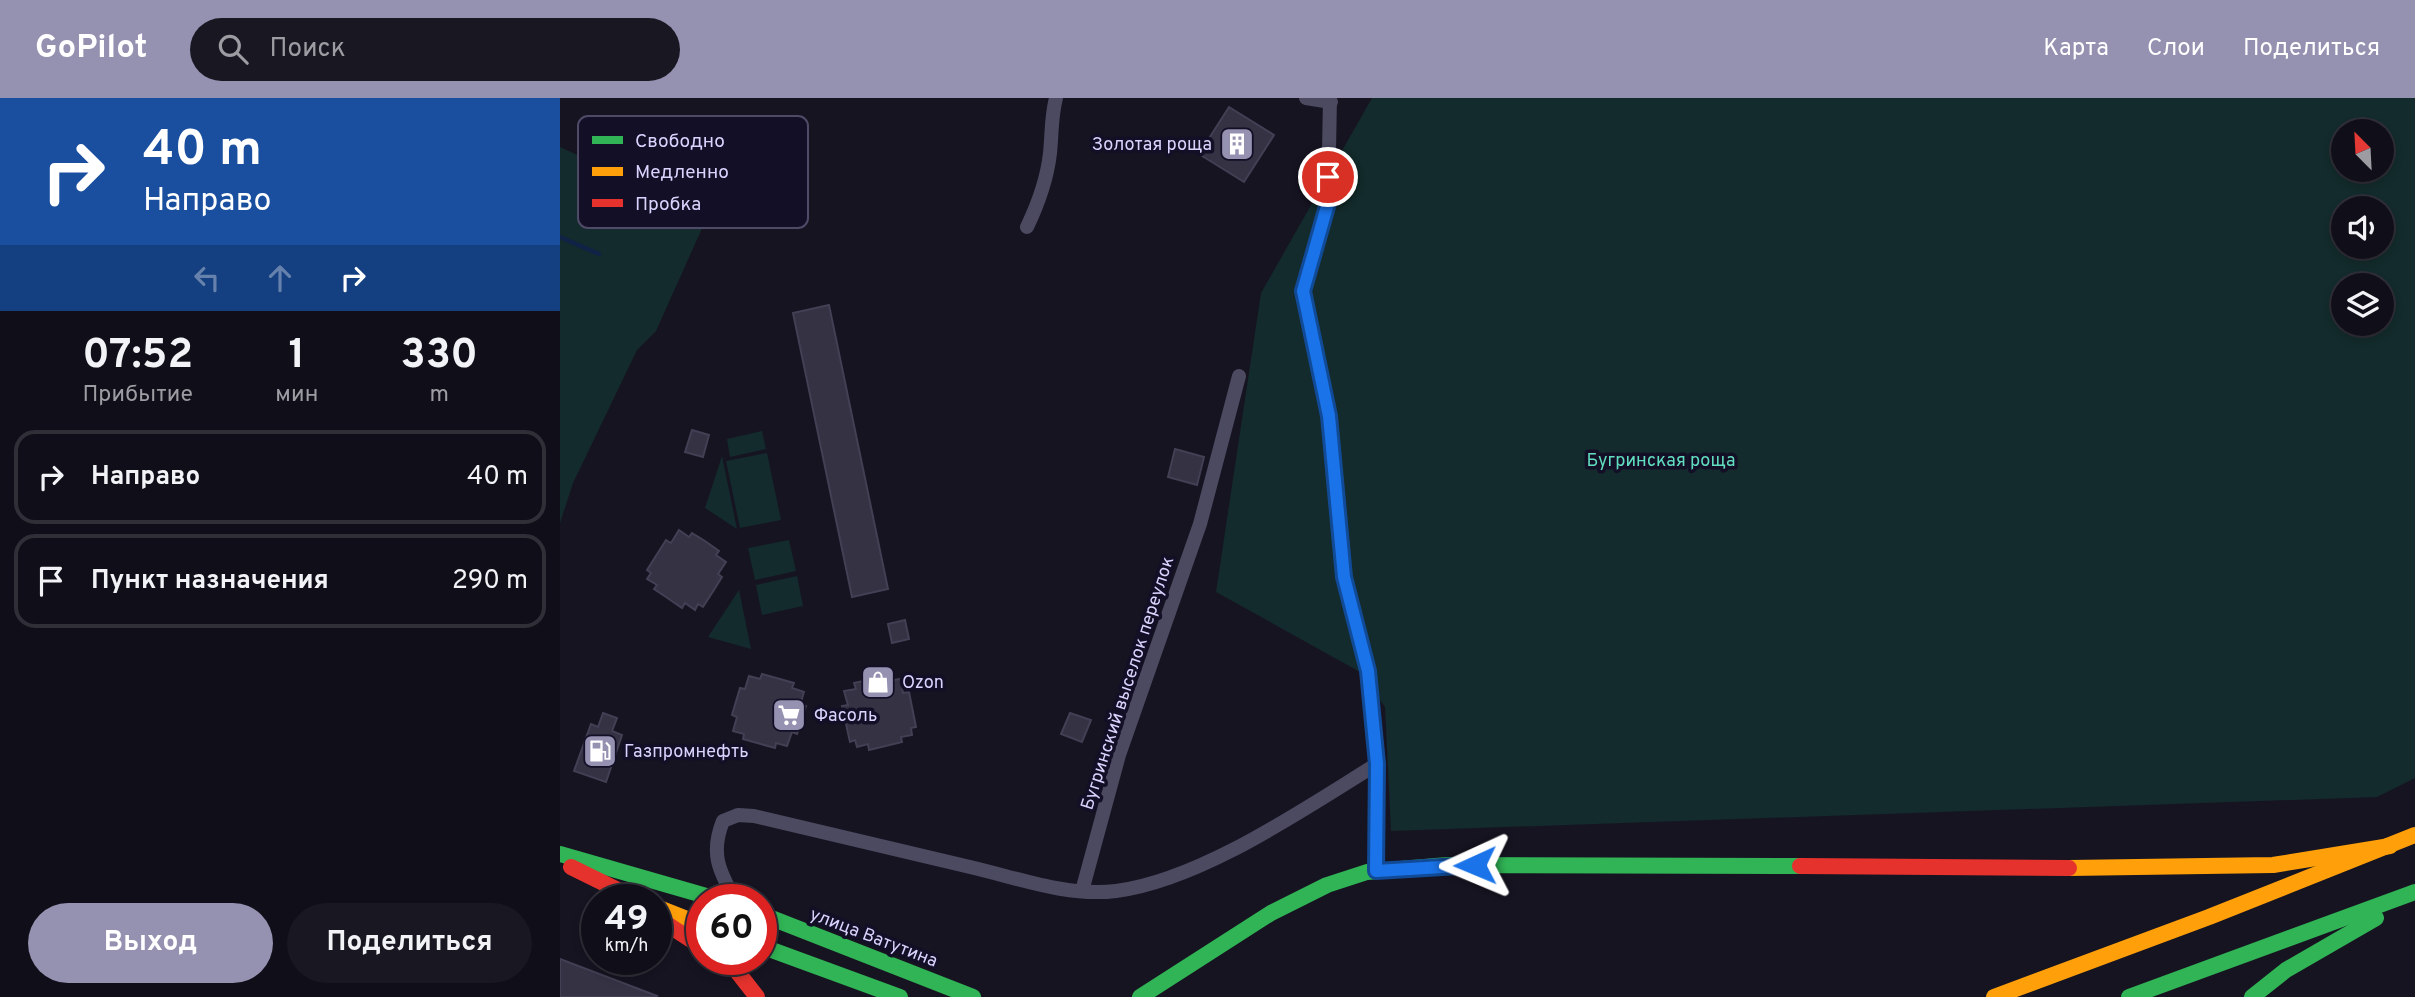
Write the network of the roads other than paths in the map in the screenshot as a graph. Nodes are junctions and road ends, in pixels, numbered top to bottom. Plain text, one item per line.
1 (1056, 98) edge
2 (1306, 98) edge
3 (1330, 100) edge
4 (1027, 226) dead end
5 (1238, 376) dead end
6 (1377, 764) junction
7 (2415, 835) edge
8 (2390, 846) junction
9 (560, 854) edge
10 (560, 861) edge
11 (1376, 871) junction
12 (603, 884) edge
13 (726, 884) edge
14 (686, 890) edge
15 (1082, 891) junction
16 (2415, 894) edge
17 (777, 920) edge
18 (777, 952) edge
19 (740, 975) edge
20 (757, 997) edge
21 (900, 997) edge
22 (973, 997) edge
23 (1140, 997) edge
24 (1994, 997) edge
25 (2129, 997) edge
26 (2252, 997) edge

1 - 4 street
2 - 3 street
3 - 6 street
5 - 15 street, Бугринский выселок переулок
6 - 11 street
6 - 15 street
7 - 8 main road
8 - 11 main road
8 - 24 main road
9 - 14 main road
10 - 12 main road
11 - 23 main road
13 - 15 street
16 - 25 main road
16 - 26 main road
17 - 22 main road, улица Ватутина
18 - 21 main road
19 - 20 main road

